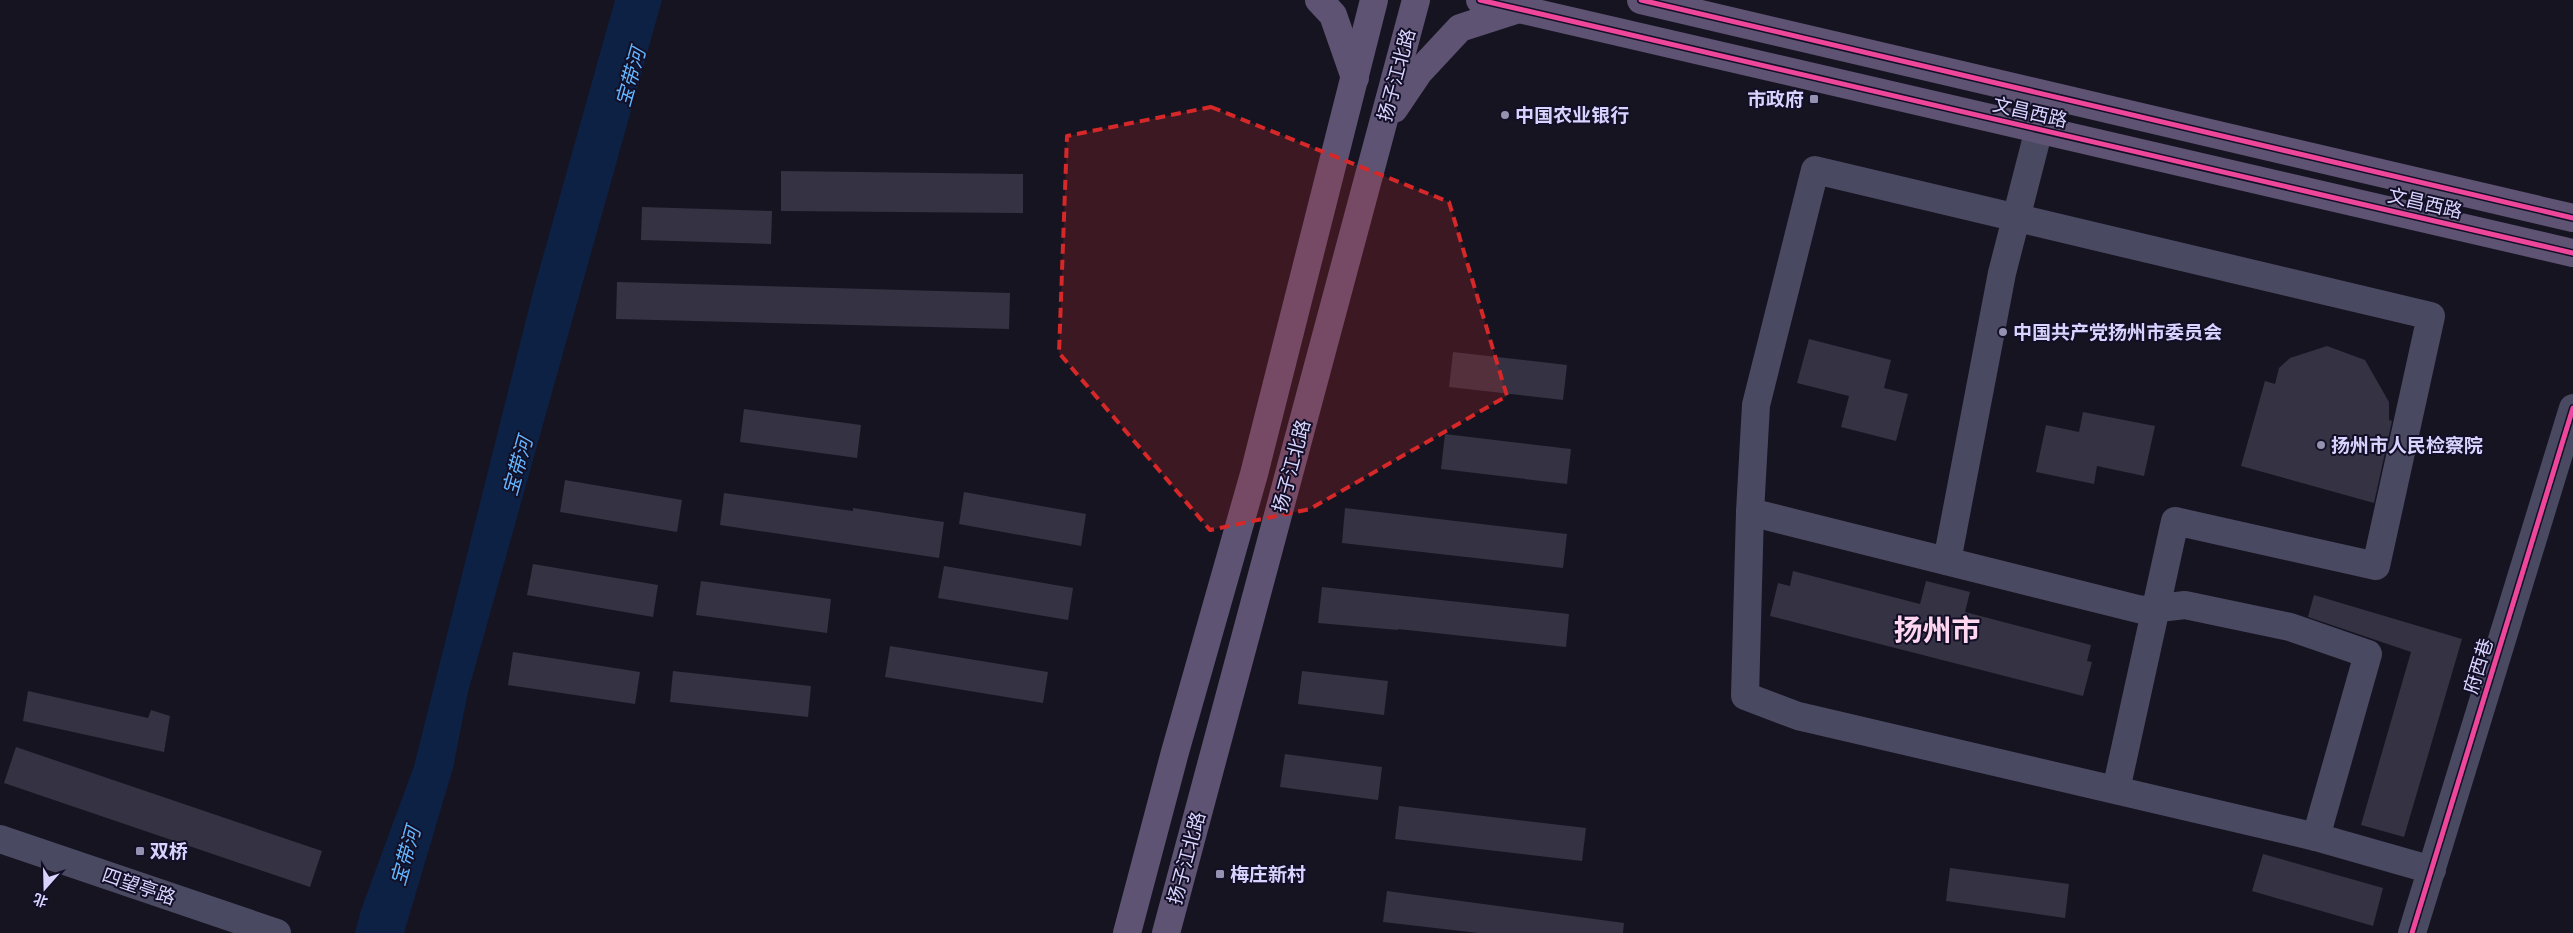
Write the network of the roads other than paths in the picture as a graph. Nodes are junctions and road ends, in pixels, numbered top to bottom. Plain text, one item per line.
1 (1319, 0) edge
2 (1374, 0) edge
3 (1416, 0) edge
4 (1480, 0) edge
5 (1640, 0) edge
6 (1519, 9) junction
7 (1354, 78) junction
8 (1381, 129) junction
9 (2040, 129) junction
10 (2016, 218) junction
11 (2573, 218) edge
12 (2573, 253) edge
13 (2573, 408) edge
14 (1750, 512) junction
15 (1947, 561) junction
16 (2157, 608) junction
17 (2116, 790) junction
18 (2316, 837) junction
19 (0, 838) edge
20 (2432, 870) junction
21 (277, 933) edge
22 (1127, 933) edge
23 (1166, 933) edge
24 (2412, 933) edge

1 - 7 main road
2 - 7 main road, 扬子江北路
3 - 8 main road, 扬子江北路
4 - 6 main road, 文昌西路
5 - 11 main road, 文昌西路
6 - 8 main road
6 - 9 main road, 文昌西路
7 - 22 main road, 扬子江北路
8 - 23 main road, 扬子江北路
9 - 10 street
9 - 12 main road, 文昌西路
10 - 14 street
10 - 15 street
10 - 16 street
13 - 20 street, 府西巷
14 - 15 street
14 - 17 street
15 - 16 street
16 - 17 street
16 - 18 street
17 - 18 street
18 - 20 street
19 - 21 street, 四望亭路
20 - 24 street, 府西巷

